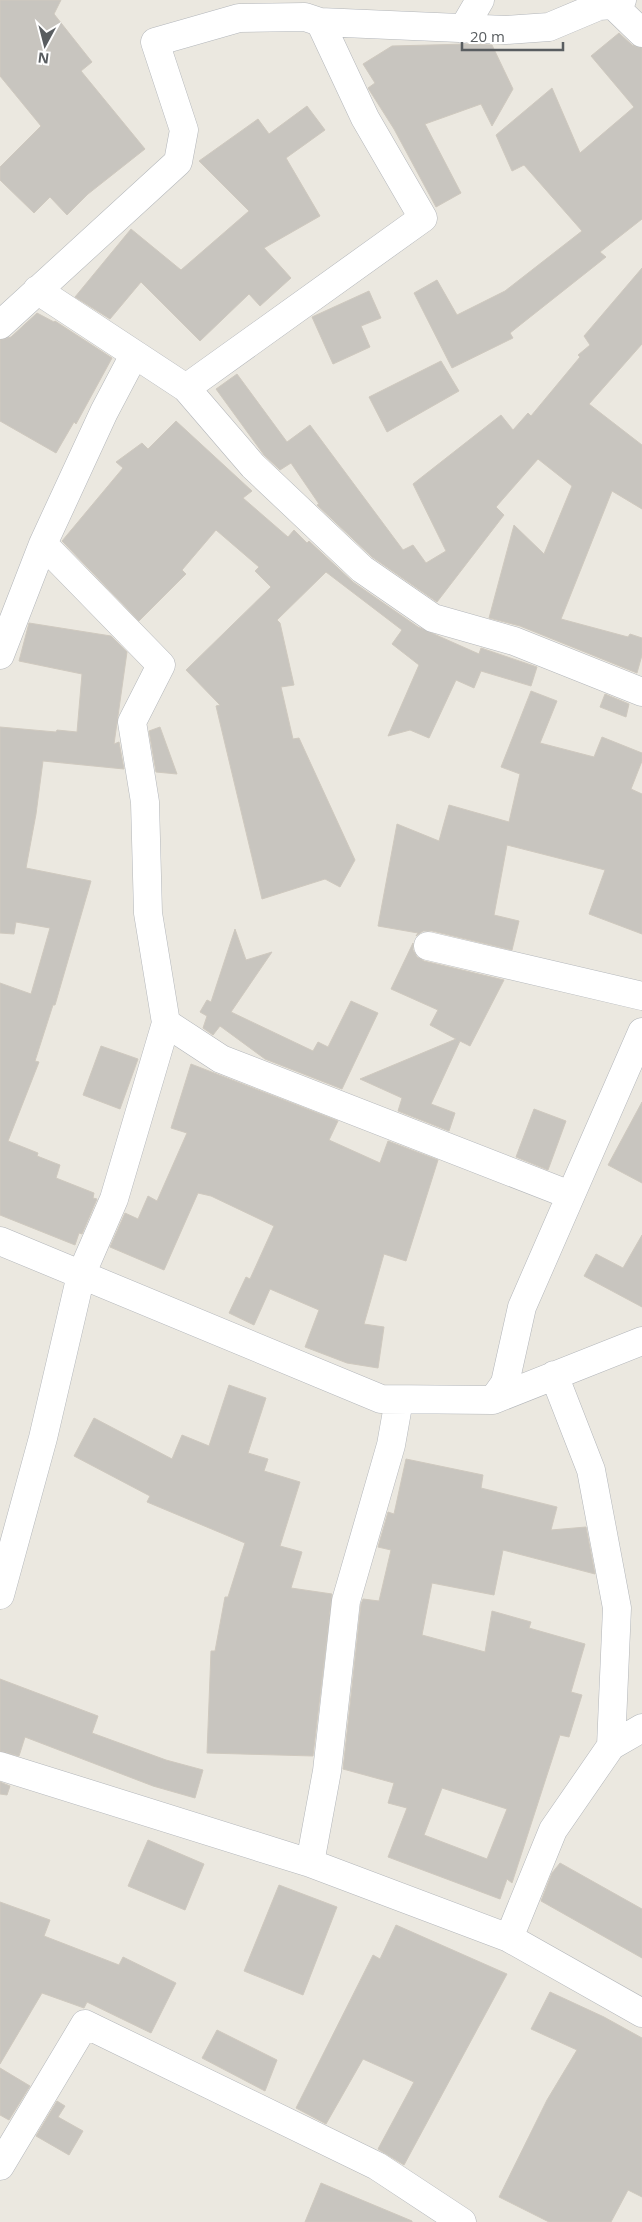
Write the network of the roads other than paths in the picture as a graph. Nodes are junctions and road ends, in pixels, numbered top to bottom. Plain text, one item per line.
1 (480, 0) edge
2 (618, 3) edge
3 (312, 13) edge
4 (463, 29) junction
5 (642, 33) edge
6 (37, 290) junction
7 (0, 325) edge
8 (134, 355) junction
9 (186, 388) junction
10 (43, 544) junction
11 (0, 655) edge
12 (642, 692) edge
13 (428, 946) dead end
14 (642, 996) edge
15 (166, 1024) junction
16 (642, 1032) edge
17 (570, 1195) junction
18 (0, 1241) edge
19 (81, 1275) junction
20 (642, 1341) edge
21 (554, 1375) junction
22 (399, 1400) junction
23 (492, 1400) junction
24 (0, 1595) edge
25 (642, 1728) edge
26 (612, 1746) junction
27 (0, 1766) edge
28 (310, 1863) junction
29 (509, 1938) junction
30 (642, 2013) edge
31 (0, 2166) edge
32 (459, 2221) edge

1 - 4 street
2 - 4 street
2 - 5 street
3 - 4 street
3 - 6 street
3 - 9 street
6 - 7 street
6 - 8 street
8 - 9 street
8 - 10 street
9 - 12 street
10 - 11 street
10 - 15 street
13 - 14 street
15 - 17 street
15 - 19 street
16 - 17 street
17 - 23 street
18 - 19 street
19 - 22 street
19 - 24 street
20 - 21 street
21 - 23 street
21 - 26 street
22 - 23 street
22 - 28 street
25 - 26 street
26 - 29 street
27 - 28 street
28 - 29 street
29 - 30 street
31 - 32 street

